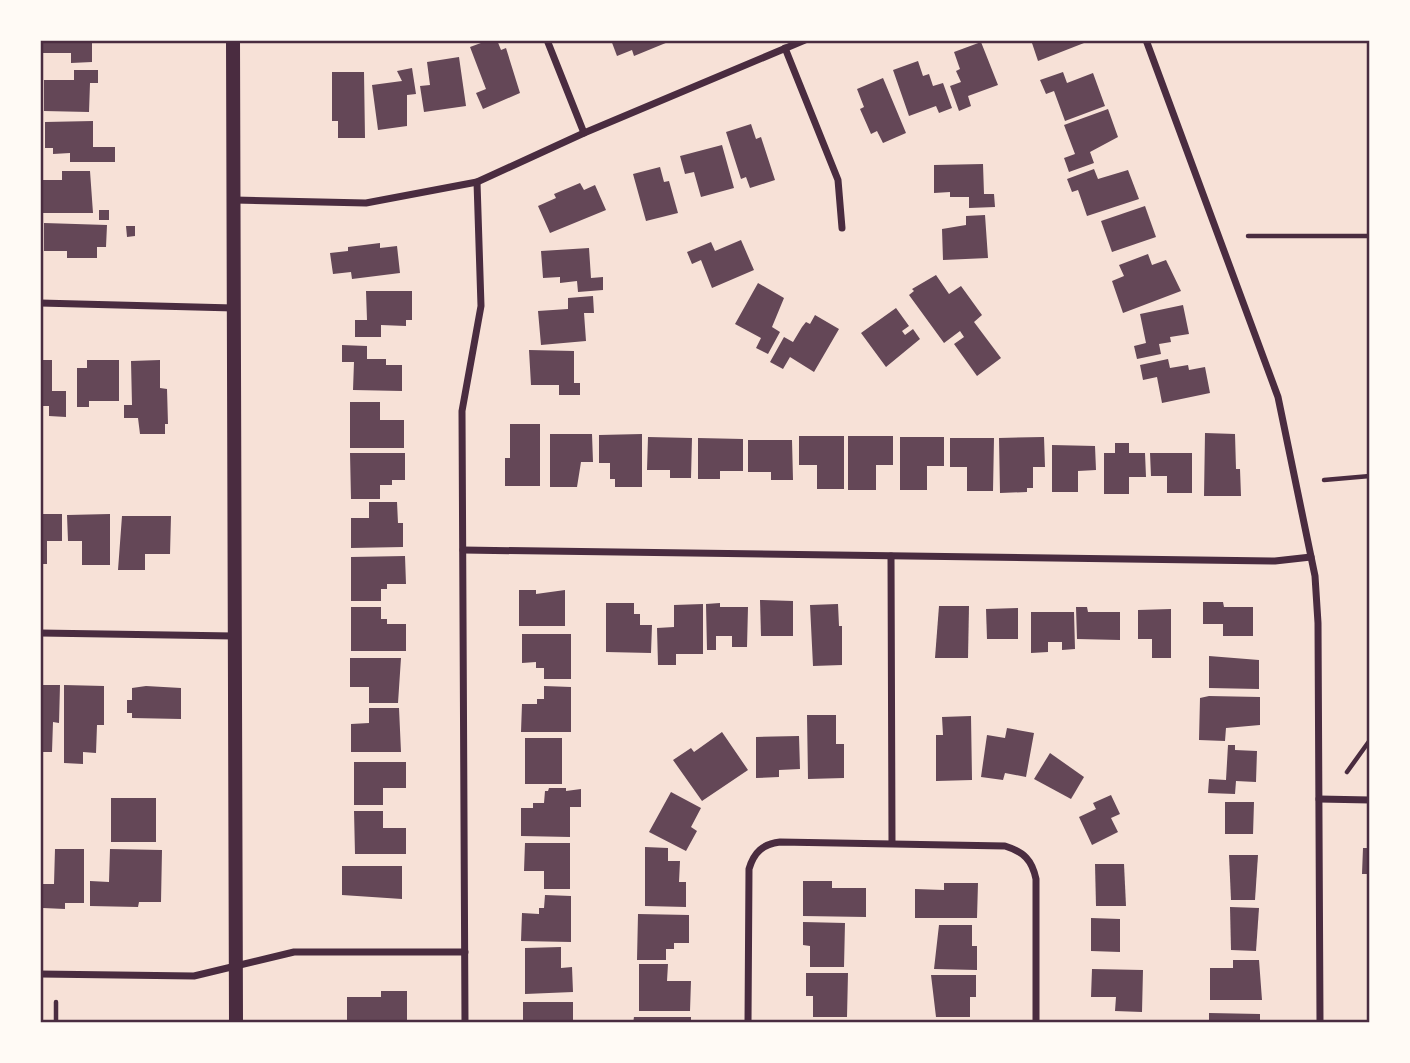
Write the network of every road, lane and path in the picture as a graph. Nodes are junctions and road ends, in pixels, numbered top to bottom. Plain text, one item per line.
1 (233, 40) edge
2 (547, 40) edge
3 (805, 40) edge
4 (1146, 40) edge
5 (785, 48) junction
6 (584, 133) junction
7 (477, 182) junction
8 (234, 200) junction
9 (842, 228) dead end
10 (1248, 236) dead end
11 (1370, 236) edge
12 (40, 303) edge
13 (235, 308) junction
14 (1370, 476) edge
15 (1324, 480) dead end
16 (463, 550) junction
17 (891, 556) junction
18 (1311, 558) junction
19 (40, 633) edge
20 (235, 636) junction
21 (1370, 740) edge
22 (1347, 772) dead end
23 (1320, 799) junction
24 (1370, 800) edge
25 (892, 844) junction
26 (465, 952) junction
27 (236, 966) junction
28 (40, 974) edge
29 (56, 1002) dead end
30 (56, 1023) edge
31 (236, 1023) edge
32 (465, 1023) edge
33 (748, 1023) edge
34 (1037, 1023) edge
35 (1320, 1023) edge

1 - 8 main road
2 - 6 street
3 - 5 street
4 - 18 street
5 - 6 street
5 - 9 street
6 - 7 street
7 - 8 street
7 - 16 street
8 - 13 main road
10 - 11 path
12 - 13 street
13 - 20 main road
14 - 15 path
16 - 17 street
16 - 26 street
17 - 18 street
17 - 25 street
18 - 23 street
19 - 20 street
20 - 27 main road
21 - 22 path
23 - 24 street
23 - 35 street
25 - 33 street
25 - 34 street
26 - 27 street
26 - 32 street
27 - 28 street
27 - 31 main road
29 - 30 path

